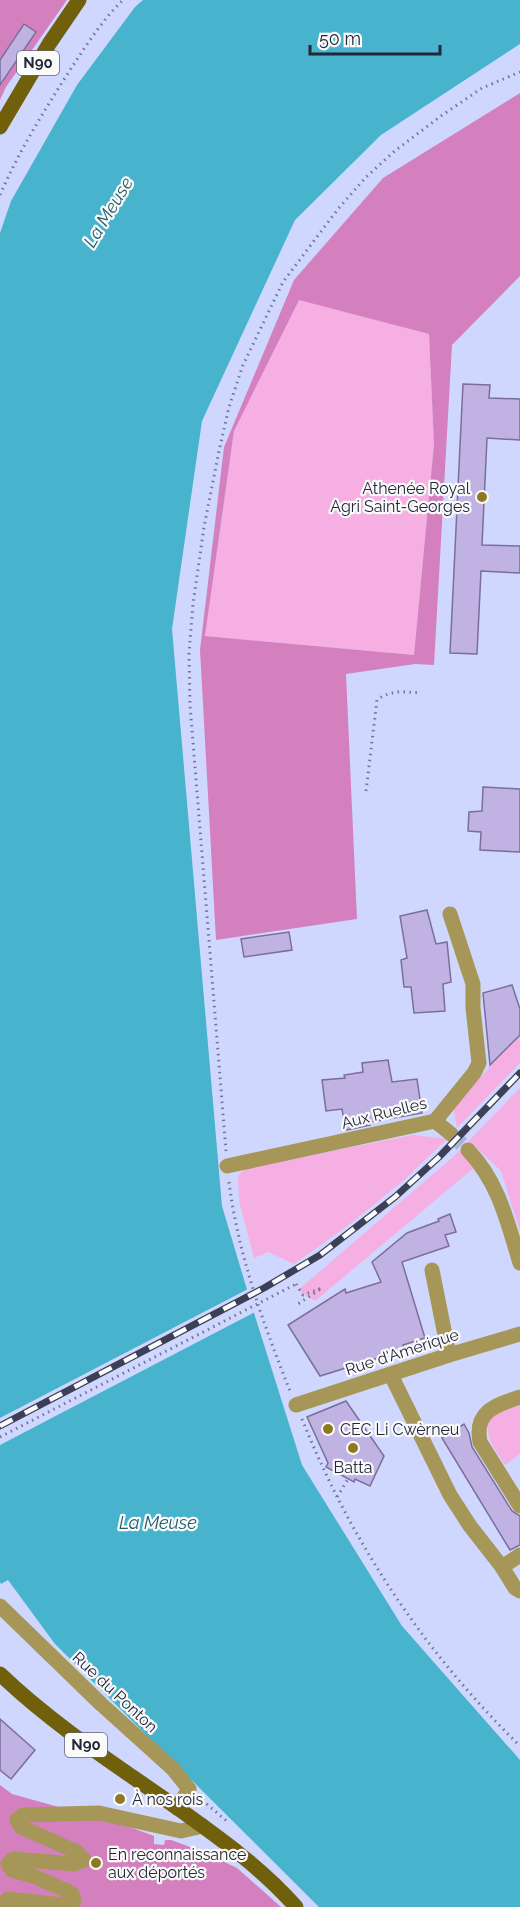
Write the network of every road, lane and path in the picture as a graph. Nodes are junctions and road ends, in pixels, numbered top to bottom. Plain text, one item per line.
1 (79, 0) edge
2 (123, 0) edge
3 (520, 72) edge
4 (0, 127) edge
5 (0, 195) edge
6 (421, 693) dead end
7 (366, 791) dead end
8 (450, 914) dead end
9 (435, 1121) junction
10 (451, 1134) tunnel mouth
11 (468, 1150) tunnel mouth
12 (227, 1166) junction
13 (520, 1263) edge
14 (432, 1270) dead end
15 (298, 1304) dead end
16 (520, 1334) edge
17 (448, 1355) junction
18 (391, 1375) junction
19 (520, 1397) edge
20 (296, 1406) junction
21 (0, 1437) edge
22 (348, 1479) dead end
23 (337, 1497) junction
24 (520, 1506) edge
25 (520, 1555) edge
26 (502, 1567) junction
27 (518, 1591) edge
28 (0, 1606) edge
29 (0, 1674) edge
30 (520, 1746) edge
31 (177, 1808) junction
32 (203, 1826) junction
33 (4, 1907) edge
34 (296, 1907) edge

1 - 4 main road, N90
2 - 5 path
3 - 12 path
6 - 7 path
8 - 9 street, Aux Ruelles
9 - 10 street
9 - 12 street, Aux Ruelles
11 - 13 street
12 - 20 path
14 - 17 street
15 - 21 path, bridge
16 - 17 street, Rue d'Amérique
17 - 18 street, Rue d'Amérique
18 - 20 street, Rue d'Amérique
18 - 26 street
19 - 24 street
20 - 23 path
22 - 23 path
23 - 30 path
25 - 26 street
26 - 27 street
28 - 31 street, Rue du Ponton
29 - 31 main road, N90
31 - 32 main road, N90
32 - 33 street
32 - 34 main road, N90

